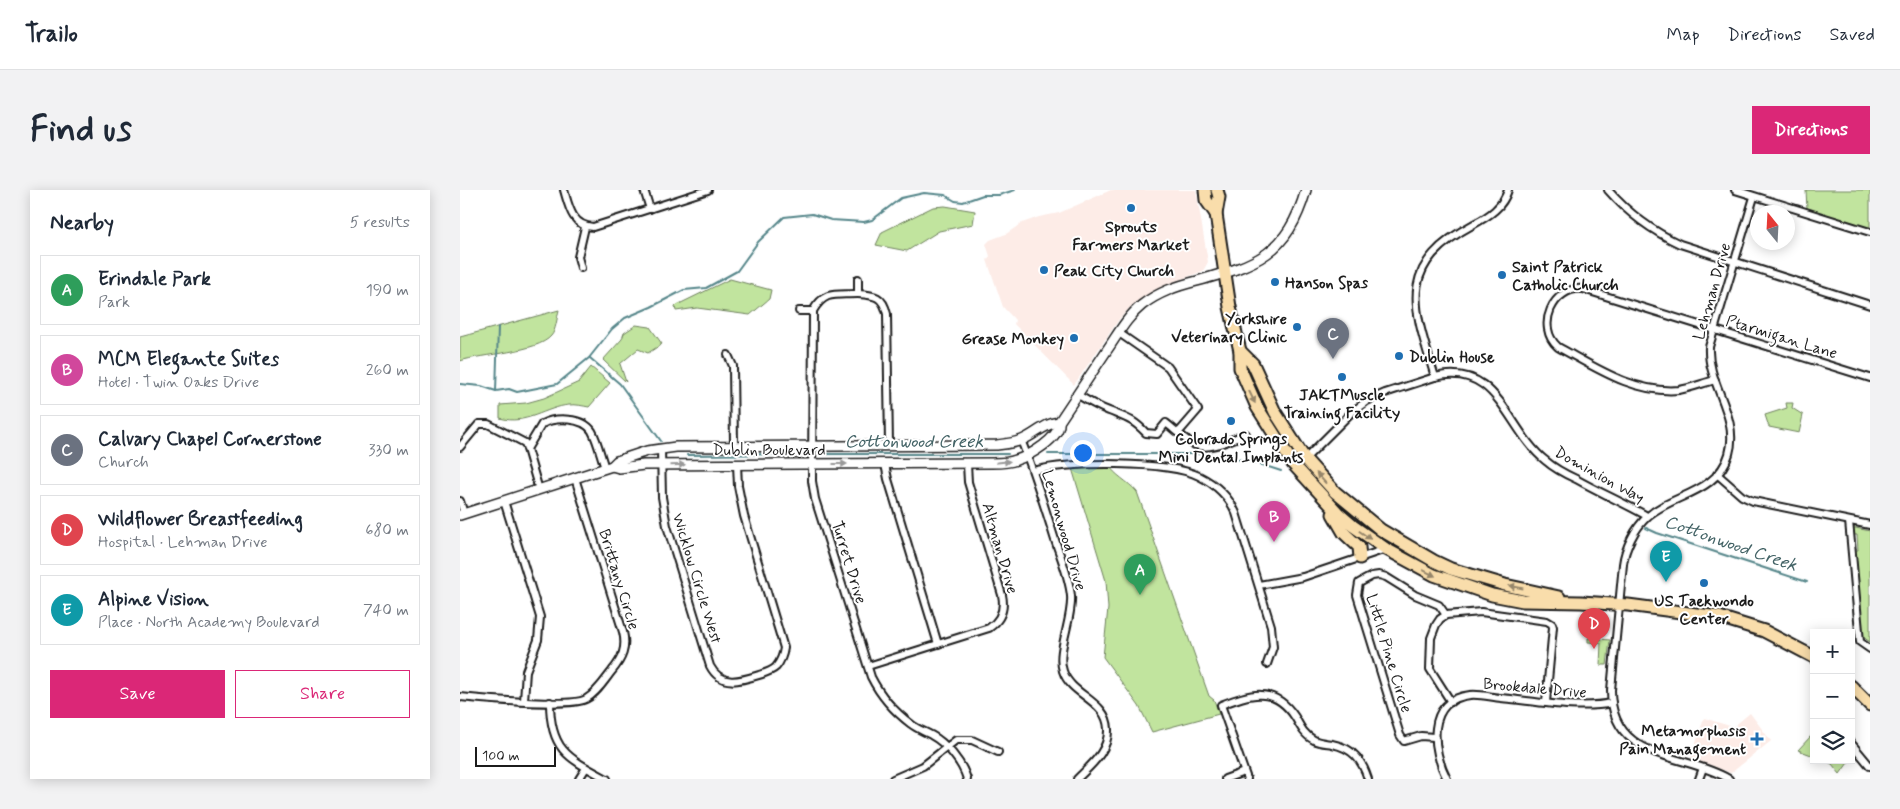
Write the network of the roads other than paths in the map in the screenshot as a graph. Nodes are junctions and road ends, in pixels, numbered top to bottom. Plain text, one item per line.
1 (564, 190) edge
2 (644, 190) edge
3 (708, 190) edge
4 (1205, 190) edge
5 (1218, 190) edge
6 (1306, 190) edge
7 (1508, 190) edge
8 (1608, 190) edge
9 (1735, 190) edge
10 (1754, 196) junction
11 (650, 209) junction
12 (1216, 214) junction
13 (585, 227) junction
14 (1870, 232) edge
15 (1733, 262) junction
16 (581, 268) dead end
17 (1224, 272) junction
18 (858, 279) dead end
19 (858, 294) junction
20 (1870, 305) edge
21 (799, 311) dead end
22 (813, 311) junction
23 (1713, 329) junction
24 (1119, 333) junction
25 (1240, 351) junction
26 (728, 355) dead end
27 (1435, 377) junction
28 (1870, 378) edge
29 (1716, 380) junction
30 (1078, 395) junction
31 (1059, 422) junction
32 (1178, 432) junction
33 (1246, 434) dead end
34 (1021, 440) junction
35 (734, 445) junction
36 (812, 445) junction
37 (889, 445) junction
38 (460, 447) edge
39 (660, 448) junction
40 (527, 449) junction
41 (1028, 456) junction
42 (1305, 459) junction
43 (737, 464) junction
44 (811, 464) junction
45 (886, 464) junction
46 (967, 464) junction
47 (661, 465) junction
48 (609, 467) junction
49 (1033, 471) junction
50 (1716, 474) junction
51 (575, 478) junction
52 (1311, 485) junction
53 (539, 490) junction
54 (460, 501) edge
55 (504, 501) junction
56 (462, 515) edge
57 (1648, 516) junction
58 (1849, 521) junction
59 (1870, 525) edge
60 (1399, 542) junction
61 (1386, 549) junction
62 (1360, 558) junction
63 (1259, 585) junction
64 (1581, 602) junction
65 (1619, 604) junction
66 (1446, 615) junction
67 (938, 644) junction
68 (1870, 649) edge
69 (1810, 655) edge
70 (1267, 664) dead end
71 (868, 666) junction
72 (1855, 690) edge
73 (460, 697) edge
74 (524, 701) junction
75 (550, 702) junction
76 (1451, 702) junction
77 (1546, 702) junction
78 (1612, 703) junction
79 (1870, 705) edge
80 (1434, 737) junction
81 (945, 747) junction
82 (1855, 748) edge
83 (998, 752) dead end
84 (1870, 766) edge
85 (586, 768) junction
86 (1703, 768) junction
87 (1244, 772) junction
88 (579, 779) edge
89 (607, 779) edge
90 (893, 779) edge
91 (967, 779) edge
92 (1077, 779) edge
93 (1224, 779) edge
94 (1247, 779) edge
95 (1368, 779) edge
96 (1448, 779) edge
97 (1699, 779) edge
98 (1729, 779) edge

1 - 13 street
2 - 11 street
3 - 11 street
4 - 12 highway
5 - 12 highway
6 - 17 main road, Dublin Boulevard
7 - 27 street
8 - 15 street
9 - 10 street
10 - 14 street
10 - 15 street, Lehman Drive
11 - 13 street
12 - 17 highway
13 - 16 street
15 - 20 street
15 - 23 street, Lehman Drive
17 - 24 main road, Dublin Boulevard
17 - 25 highway
18 - 19 street
19 - 22 street
19 - 37 street
21 - 22 street
22 - 36 street, Turret Drive
23 - 28 street, Ptarmigan Lane
23 - 29 street, Lehman Drive
23 - 29 street, Ptarmigan Lane
24 - 30 main road, Dublin Boulevard
24 - 32 street
25 - 42 highway
25 -> 52 highway
26 - 35 street
27 - 42 street, Dominion Way
27 - 57 street, Dominion Way
29 - 50 street, Lehman Drive
30 - 31 main road, Dublin Boulevard
30 - 32 street
31 - 34 main road, Dublin Boulevard
31 - 41 main road, Dublin Boulevard
32 - 33 street
34 - 37 main road, Dublin Boulevard
34 - 41 street, Lemonwood Drive
35 - 36 main road, Dublin Boulevard
35 - 39 main road, Dublin Boulevard
36 - 37 main road, Dublin Boulevard
36 - 44 street, Turret Drive
38 - 40 street
39 - 47 street, Wicklow Circle West
39 - 48 main road, Dublin Boulevard
40 - 48 street
40 - 53 street
46 -> 41 main road, Dublin Boulevard
41 - 49 street, Lemonwood Drive
60 -> 42 highway
43 - 44 main road, Dublin Boulevard
47 -> 43 main road, Dublin Boulevard
43 - 47 street, Wicklow Circle West
44 -> 45 main road, Dublin Boulevard
44 - 71 street, Turret Drive
45 - 46 main road, Dublin Boulevard
45 - 67 street
46 - 67 street, Altman Drive
47 - 48 main road, Dublin Boulevard
48 - 51 main road, Dublin Boulevard
49 - 63 street
49 - 92 street, Lemonwood Drive
50 - 57 street, Lehman Drive
50 - 58 street
51 - 53 main road, Dublin Boulevard
51 - 75 street, Brittany Circle
52 -> 61 highway
52 - 62 highway
53 - 55 main road, Dublin Boulevard
54 - 56 street
55 - 56 main road, Dublin Boulevard
55 - 74 street
57 - 65 street, Lehman Drive
58 - 59 street
58 - 68 street
60 - 61 highway
64 -> 60 highway
61 - 62 street
61 -> 64 highway
62 - 63 street
63 - 70 street
64 - 65 highway
65 - 69 highway
65 - 78 street, Lehman Drive
66 - 76 street
66 - 77 street
66 - 80 street, Little Pine Circle
67 - 71 street, Altman Drive
71 - 81 street, Turret Drive
72 - 79 highway
73 - 74 street, Brittany Circle
74 - 75 street, Brittany Circle
75 - 85 street
76 - 77 street, Brookdale Drive
76 - 80 street
77 - 78 street, Brookdale Drive
78 - 86 street, Lehman Drive
80 - 96 street
81 - 83 street
81 - 90 street
81 - 91 street, Turret Drive
82 - 84 street
85 - 88 street
85 - 89 street
86 - 97 street
86 - 98 street, Lehman Drive
87 - 93 street
87 - 94 street
87 - 95 street

